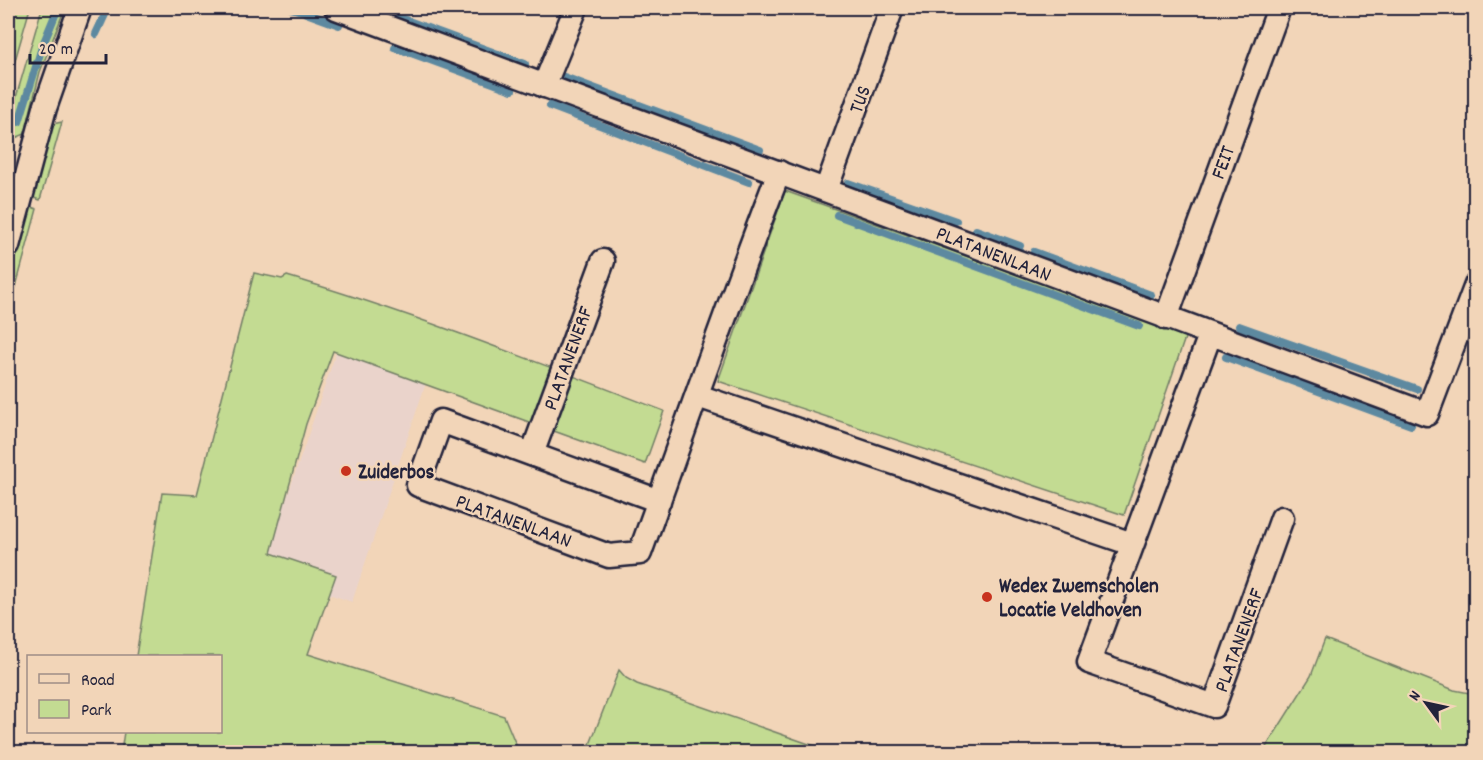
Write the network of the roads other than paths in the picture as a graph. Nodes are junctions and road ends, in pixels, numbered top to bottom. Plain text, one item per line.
1 (80, 8) edge
2 (336, 8) edge
3 (576, 8) edge
4 (892, 8) edge
5 (1279, 8) edge
6 (544, 86) junction
7 (779, 172) junction
8 (16, 178) edge
9 (826, 190) junction
10 (8, 246) edge
11 (603, 261) dead end
12 (1476, 285) edge
13 (1166, 318) junction
14 (1210, 334) junction
15 (698, 396) junction
16 (532, 454) junction
17 (659, 501) junction
18 (1282, 518) dead end
19 (1132, 544) junction

1 - 8 street
2 - 6 street, PLATANENLAAN
3 - 6 street
4 - 9 street, TUS
5 - 13 street, FEIT
6 - 7 street, PLATANENLAAN
7 - 9 street, PLATANENLAAN
7 - 15 street, PLATANENLAAN
8 - 10 street
9 - 13 street, PLATANENLAAN
11 - 16 street, PLATANENERF
12 - 14 street, PLATANENLAAN
13 - 14 street, PLATANENLAAN
14 - 19 street
15 - 17 street, PLATANENLAAN
15 - 19 street
16 - 17 street, PLATANENLAAN
16 - 17 street, PLATANENLAAN
18 - 19 street, PLATANENERF

